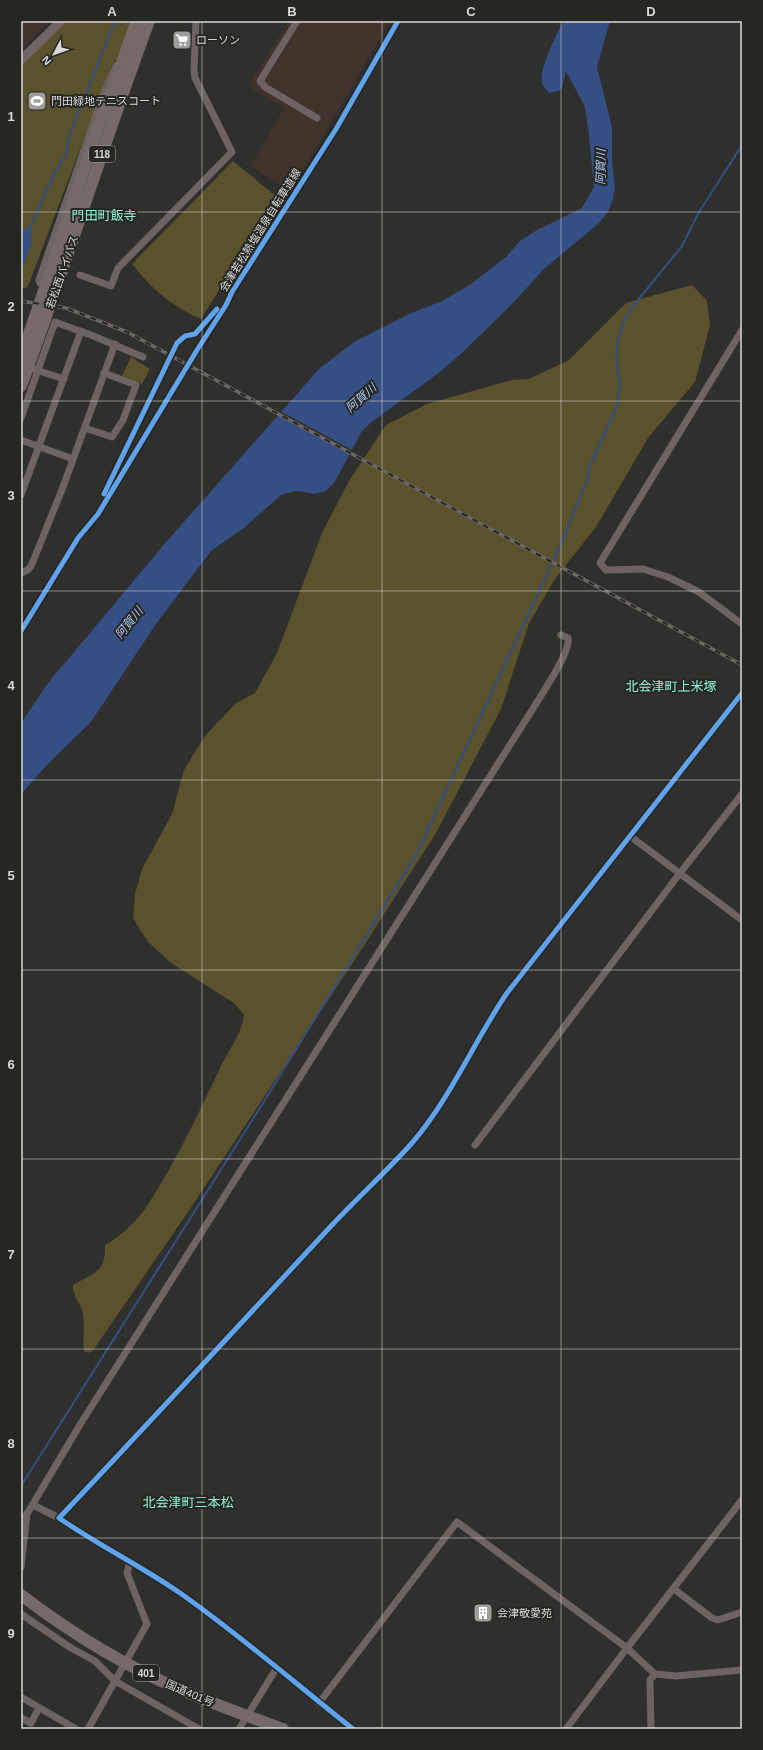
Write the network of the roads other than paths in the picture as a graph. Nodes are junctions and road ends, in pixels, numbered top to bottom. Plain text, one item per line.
1 (61, 21) edge
2 (137, 21) edge
3 (149, 21) edge
4 (196, 21) edge
5 (297, 21) edge
6 (142, 39) junction
7 (124, 56) junction
8 (21, 60) edge
9 (317, 118) dead end
10 (80, 275) dead end
11 (52, 286) junction
12 (742, 330) edge
13 (81, 331) junction
14 (114, 344) junction
15 (21, 357) edge
16 (143, 357) dead end
17 (21, 364) edge
18 (39, 370) junction
19 (104, 374) junction
20 (64, 379) junction
21 (21, 386) edge
22 (21, 418) edge
23 (85, 428) junction
24 (21, 440) edge
25 (40, 446) junction
26 (73, 460) junction
27 (21, 495) edge
28 (21, 573) edge
29 (742, 624) edge
30 (561, 635) dead end
31 (742, 693) edge
32 (742, 794) edge
33 (630, 836) junction
34 (680, 873) junction
35 (742, 920) edge
36 (475, 1145) dead end
37 (742, 1500) edge
38 (33, 1505) junction
39 (27, 1514) junction
40 (59, 1518) junction
41 (21, 1524) edge
42 (130, 1562) junction
43 (21, 1567) edge
44 (674, 1589) junction
45 (21, 1595) edge
46 (742, 1612) edge
47 (21, 1614) edge
48 (627, 1648) junction
49 (126, 1662) junction
50 (276, 1669) junction
51 (742, 1670) edge
52 (655, 1674) junction
53 (115, 1681) junction
54 (21, 1697) edge
55 (319, 1702) junction
56 (39, 1708) junction
57 (247, 1716) junction
58 (21, 1718) edge
59 (76, 1729) edge
60 (88, 1729) edge
61 (199, 1729) edge
62 (239, 1729) edge
63 (283, 1729) edge
64 (353, 1729) edge
65 (566, 1729) edge
66 (651, 1729) edge

1 - 8 street
2 - 7 highway, 若松西バイパス / 118
3 - 6 highway, 若松西バイパス / 118
4 - 10 street
5 - 9 street
6 - 7 street
6 - 11 highway, 若松西バイパス / 118
7 - 11 highway, 若松西バイパス / 118
11 - 15 highway, 若松西バイパス / 118
11 - 21 highway, 若松西バイパス / 118
12 - 29 street
13 - 14 street
13 - 18 street
13 - 20 street
14 - 16 street
14 - 19 street
17 - 18 street
18 - 20 street
18 - 22 street
19 - 23 street
19 - 23 street
20 - 25 street
23 - 26 street
24 - 25 street
25 - 26 street
25 - 27 street
26 - 28 street
30 - 38 street
31 - 33 street
32 - 34 street
33 - 34 street
33 - 40 street
34 - 35 street
34 - 36 street
37 - 44 street
38 - 39 street
38 - 40 street
39 - 41 street
39 - 43 street
40 - 42 street
42 - 49 street
42 - 50 street
44 - 46 street
44 - 48 street
45 - 49 highway, 国道401号 / 401
47 - 53 street
48 - 52 street
48 - 55 street
48 - 65 street
49 - 53 street
49 - 57 highway, 国道401号 / 401
50 - 55 street
50 - 57 street
51 - 52 street
52 - 66 street
53 - 60 street
53 - 61 street
54 - 56 street
55 - 64 street
56 - 58 street
56 - 59 street
57 - 62 street
57 - 63 highway, 国道401号 / 401

